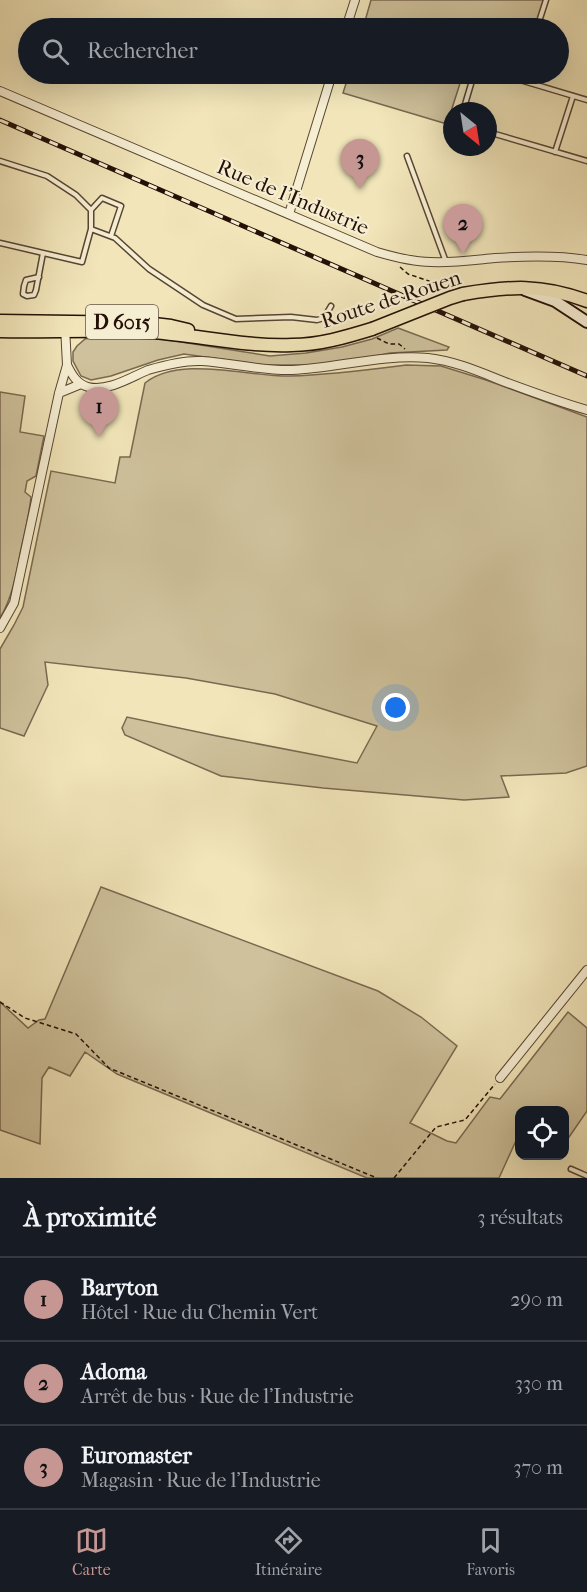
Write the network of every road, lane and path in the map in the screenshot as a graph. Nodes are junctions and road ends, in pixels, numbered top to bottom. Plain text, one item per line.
1 (355, 0) edge
2 (546, 0) edge
3 (349, 18) edge
4 (540, 18) edge
5 (329, 84) edge
6 (471, 84) edge
7 (533, 84) edge
8 (0, 91) edge
9 (573, 96) junction
10 (587, 100) edge
11 (466, 102) edge
12 (497, 135) edge
13 (555, 152) junction
14 (407, 156) dead end
15 (0, 161) edge
16 (587, 161) edge
17 (91, 210) junction
18 (289, 214) junction
19 (91, 229) junction
20 (111, 236) junction
21 (0, 243) edge
22 (43, 253) junction
23 (587, 260) edge
24 (446, 262) junction
25 (400, 267) dead end
26 (39, 277) junction
27 (516, 287) junction
28 (440, 291) dead end
29 (587, 301) edge
30 (331, 306) dead end
31 (0, 321) edge
32 (587, 322) edge
33 (65, 327) junction
34 (0, 331) edge
35 (374, 332) junction
36 (399, 344) dead end
37 (67, 365) junction
38 (81, 384) junction
39 (59, 393) junction
40 (587, 410) edge
41 (0, 628) edge
42 (586, 972) edge
43 (0, 1002) edge
44 (500, 1078) joint
45 (571, 1169) dead end
46 (587, 1176) edge
47 (377, 1178) edge
48 (394, 1178) edge

1 - 3 street
2 - 4 lane
5 - 18 street
6 - 11 lane
7 - 9 lane
8 - 18 street, Rue de l'Industrie
9 - 10 lane
9 - 13 lane
12 - 13 lane
13 - 16 lane
14 - 24 lane
15 - 17 lane
17 - 19 lane
17 - 20 lane
18 - 24 street, Rue de l'Industrie
19 - 20 lane
19 - 22 lane
20 - 30 lane
21 - 22 lane
22 - 26 lane
23 - 24 street, Rue de l'Industrie
25 - 28 path
26 - 26 lane
27 - 29 main road, Route de Rouen / D 6015
27 - 32 main road
27 - 35 main road, Route de Rouen / D 6015, bridge
31 - 33 main road, Route de Rouen / D 6015
33 - 34 main road, Route de Rouen / D 6015
33 - 35 main road, Route de Rouen / D 6015
33 - 37 street
35 - 36 path
37 - 38 street
37 - 39 street
38 - 39 street
38 - 40 street
39 - 41 street
42 - 44 street
43 - 47 path
44 - 48 path
45 - 46 lane

